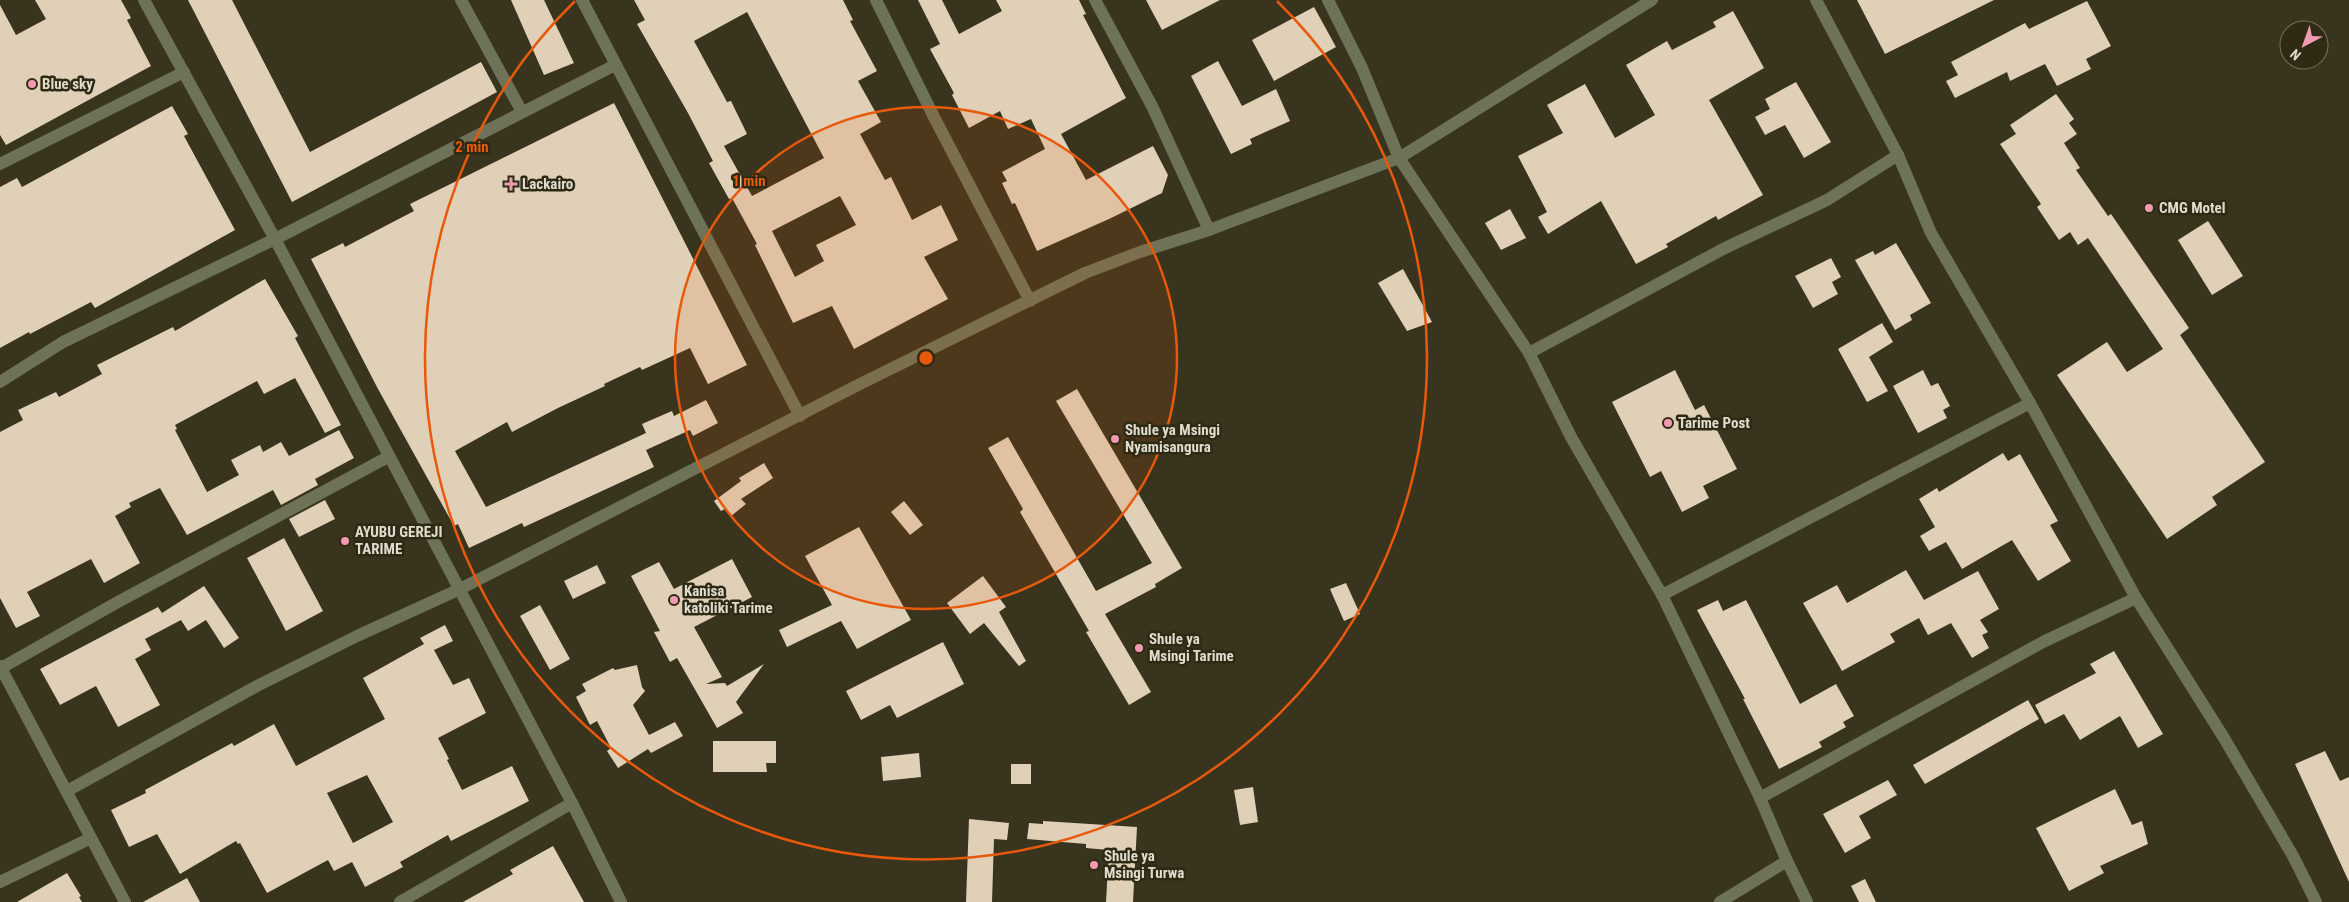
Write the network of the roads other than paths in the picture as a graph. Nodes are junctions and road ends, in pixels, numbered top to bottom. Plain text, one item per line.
1 (144, 0) edge
2 (461, 0) edge
3 (582, 0) edge
4 (876, 0) edge
5 (1095, 0) edge
6 (1328, 0) edge
7 (1652, 0) edge
8 (1816, 0) edge
9 (614, 65) junction
10 (184, 72) junction
11 (522, 112) junction
12 (1898, 156) junction
13 (1399, 158) junction
14 (1, 160) edge
15 (1209, 230) junction
16 (275, 239) junction
17 (1030, 301) junction
18 (1529, 353) junction
19 (0, 382) edge
20 (2030, 404) junction
21 (800, 416) junction
22 (388, 457) junction
23 (460, 589) junction
24 (1662, 595) junction
25 (2136, 598) junction
26 (0, 667) edge
27 (67, 791) junction
28 (1760, 798) junction
29 (572, 803) junction
30 (92, 838) junction
31 (1786, 862) junction
32 (0, 882) edge
33 (125, 902) edge
34 (400, 902) edge
35 (621, 902) edge
36 (1720, 902) edge
37 (1807, 902) edge
38 (2316, 902) edge

1 - 10 street
2 - 11 street
3 - 9 street
4 - 17 street
5 - 15 street
6 - 13 street
7 - 13 street
8 - 12 street
9 - 11 street
9 - 21 street
10 - 14 street
10 - 16 street
11 - 16 street
12 - 18 street
12 - 20 street
13 - 15 street
13 - 18 street
15 - 17 street
16 - 19 street
16 - 22 street
17 - 21 street
18 - 24 street
20 - 24 street
20 - 25 street
21 - 23 street
22 - 23 street
22 - 26 street
23 - 27 street
23 - 29 street
24 - 28 street
25 - 28 street
25 - 38 street
26 - 27 street
27 - 30 street
28 - 31 street
29 - 34 street
29 - 35 street
30 - 32 street
30 - 33 street
31 - 36 street
31 - 37 street

